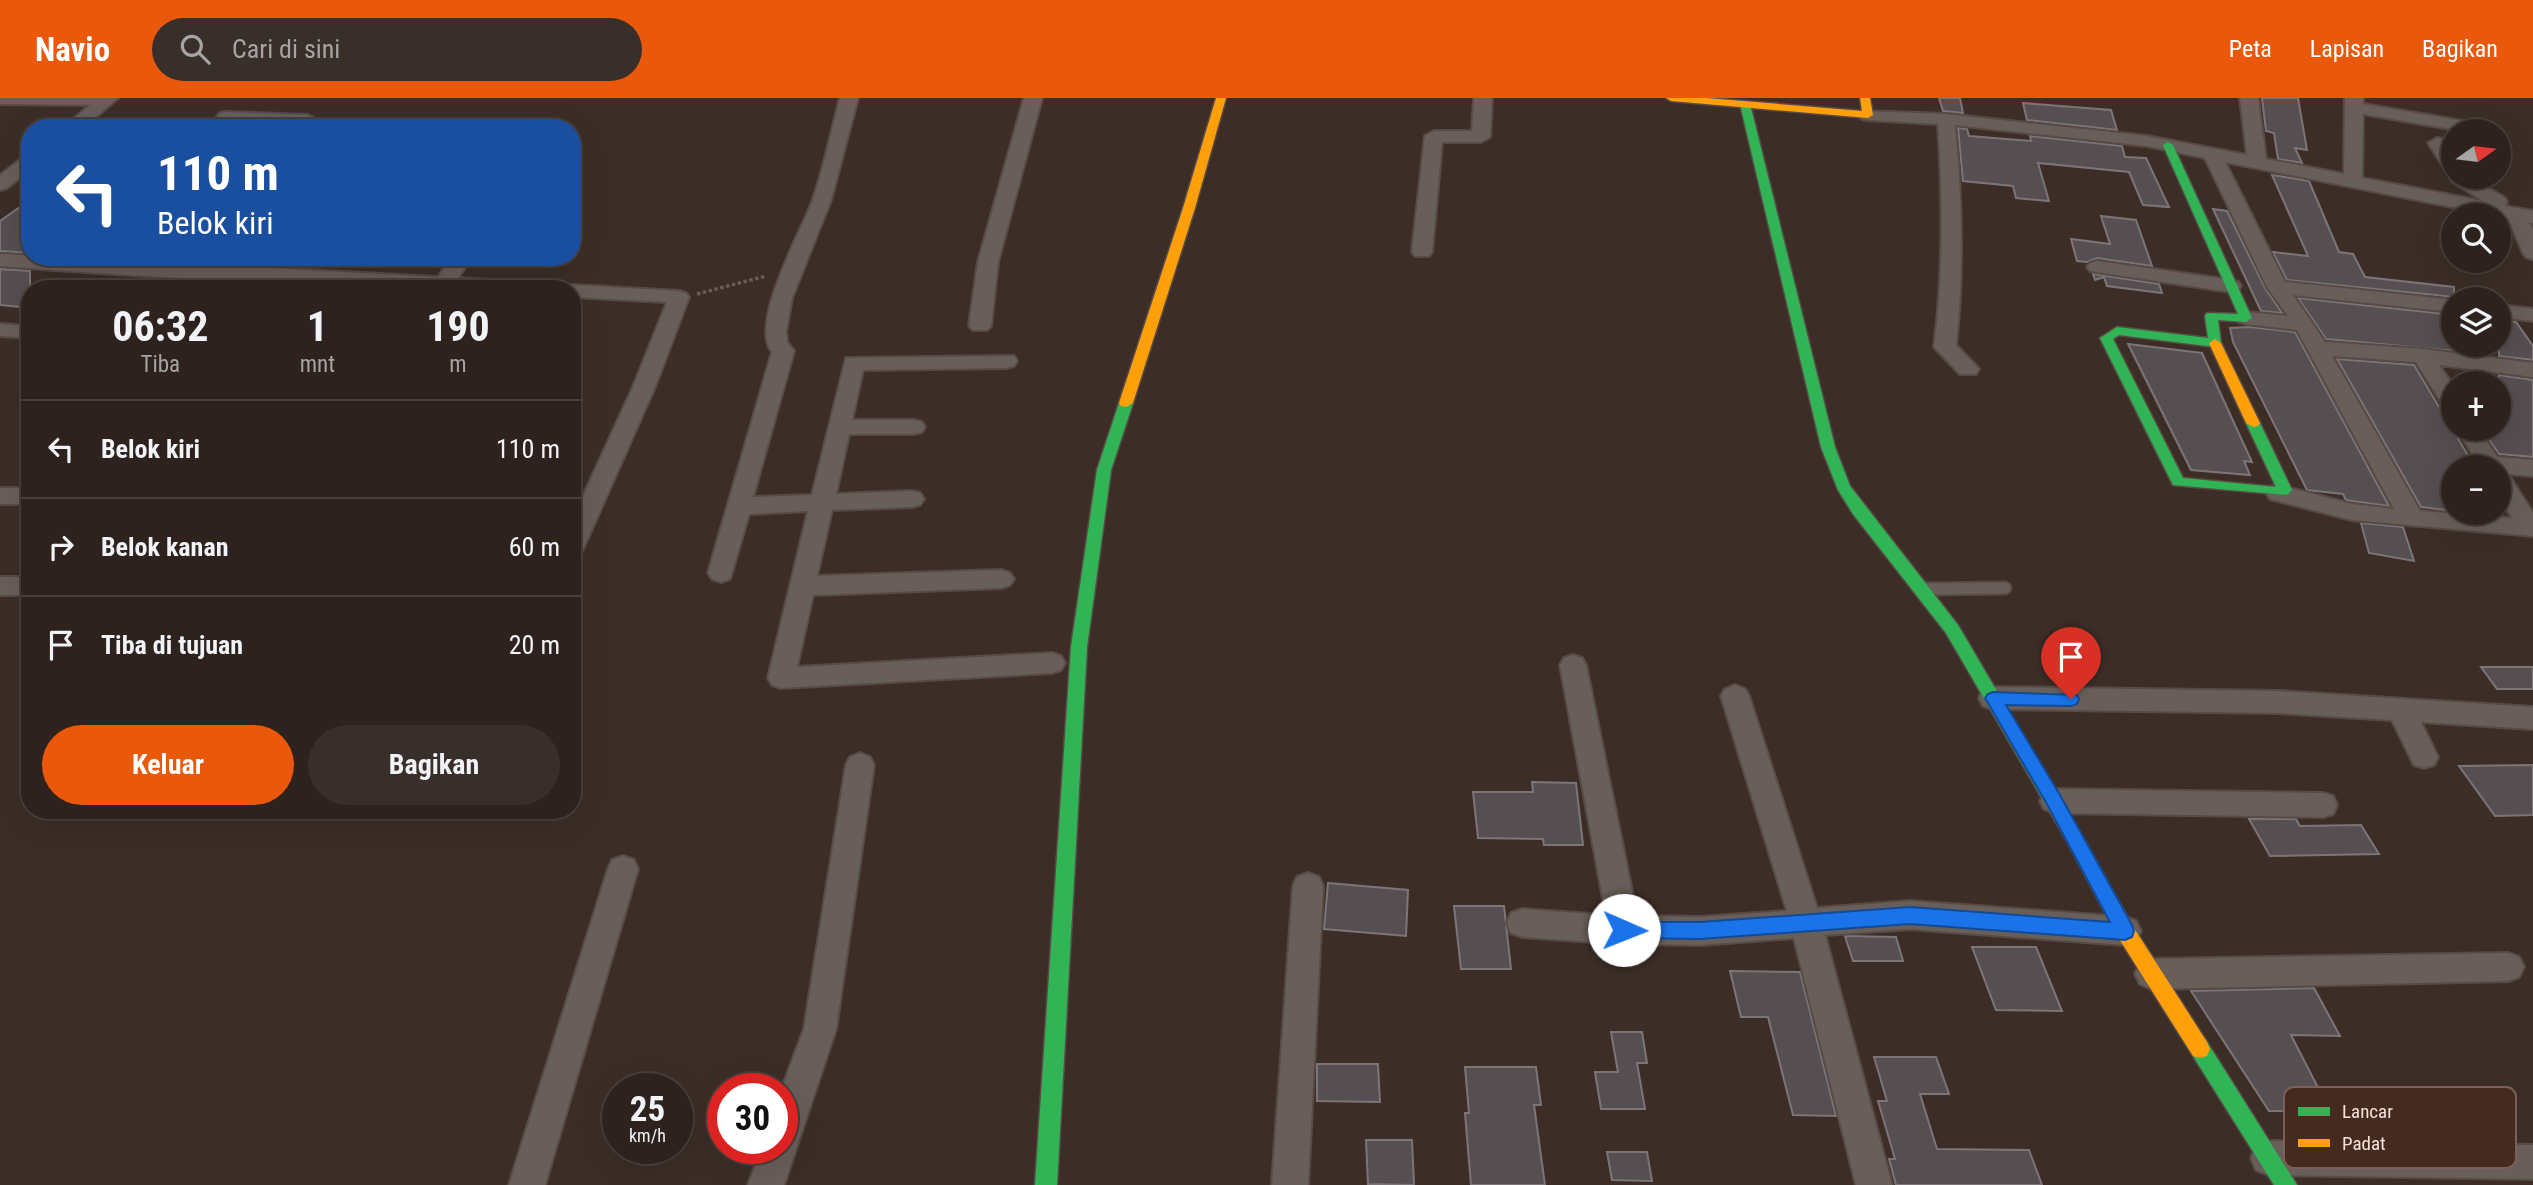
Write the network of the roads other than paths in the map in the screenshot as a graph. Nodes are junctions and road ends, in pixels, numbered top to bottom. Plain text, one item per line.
1 (246, 98) edge
2 (849, 98) edge
3 (1033, 98) edge
4 (1221, 98) edge
5 (1483, 98) edge
6 (1671, 98) edge
7 (2249, 98) edge
8 (0, 99) edge
9 (108, 99) edge
10 (2354, 103) edge
11 (1745, 104) junction
12 (1866, 107) edge
13 (83, 119) edge
14 (223, 119) edge
15 (1945, 119) junction
16 (2441, 122) edge
17 (2437, 143) dead end
18 (2168, 145) junction
19 (2441, 149) edge
20 (2213, 155) junction
21 (2255, 155) junction
22 (21, 168) edge
23 (2354, 176) junction
24 (0, 184) edge
25 (2474, 189) edge
26 (2513, 213) edge
27 (1422, 252) dead end
28 (2533, 253) edge
29 (0, 260) edge
30 (21, 260) edge
31 (140, 266) edge
32 (270, 266) edge
33 (2097, 267) dead end
34 (263, 275) junction
35 (331, 280) edge
36 (2231, 286) junction
37 (2277, 287) junction
38 (581, 292) edge
39 (2441, 305) edge
40 (2511, 312) edge
41 (2533, 315) edge
42 (2245, 318) junction
43 (2304, 324) junction
44 (980, 326) dead end
45 (0, 330) edge
46 (21, 331) edge
47 (2215, 342) junction
48 (2317, 348) junction
49 (2423, 356) junction
50 (1006, 361) dead end
51 (1968, 369) dead end
52 (2533, 370) edge
53 (2441, 384) edge
54 (839, 427) junction
55 (914, 428) dead end
56 (2533, 468) edge
57 (2511, 469) edge
58 (2278, 492) junction
59 (0, 496) edge
60 (21, 496) edge
61 (2511, 497) edge
62 (912, 499) dead end
63 (821, 502) junction
64 (738, 506) junction
65 (2412, 519) junction
66 (2441, 521) edge
67 (2500, 525) edge
68 (581, 527) edge
69 (722, 573) dead end
70 (1001, 579) dead end
71 (0, 586) edge
72 (21, 586) edge
73 (802, 586) junction
74 (2004, 588) dead end
75 (1921, 589) junction
76 (1052, 663) dead end
77 (1573, 665) dead end
78 (1735, 696) dead end
79 (1993, 698) junction
80 (2400, 708) junction
81 (2533, 718) edge
82 (2424, 757) dead end
83 (860, 765) dead end
84 (2054, 801) junction
85 (2323, 805) dead end
86 (623, 869) dead end
87 (1308, 886) dead end
88 (1522, 923) dead end
89 (1806, 923) junction
90 (1624, 930) junction
91 (2125, 931) junction
92 (2508, 967) dead end
93 (2151, 974) junction
94 (798, 1092) edge
95 (773, 1164) edge
96 (2354, 1168) edge
97 (2277, 1171) edge
98 (527, 1185) edge
99 (766, 1185) edge
100 (1046, 1185) edge
101 (1290, 1185) edge
102 (1874, 1185) edge

1 - 14 street
2 - 64 street
3 - 44 street
4 - 100 street
5 - 27 street
6 - 11 street
7 - 21 street
8 - 9 street
9 - 13 street
10 - 16 street
10 - 23 street
11 - 12 street
11 - 75 street
12 - 15 street
15 - 18 street
15 - 51 street
17 - 19 street
18 - 20 street
18 - 36 street
20 - 21 street
20 - 37 street
21 - 23 street
22 - 24 street
23 - 26 street
25 - 26 street
26 - 28 street
29 - 30 street
31 - 34 street
32 - 34 street
33 - 36 street
34 - 35 street
36 - 42 street
37 - 39 street
37 - 43 street
38 - 68 street
40 - 41 street
42 - 43 street
42 - 47 street
43 - 48 street
45 - 46 street
47 - 58 street
47 - 58 street
48 - 49 street
48 - 65 street
49 - 52 street
49 - 53 street
50 - 54 street
54 - 55 street
54 - 63 street
56 - 57 street
58 - 65 street
59 - 60 street
61 - 67 street
62 - 63 street
63 - 64 street
63 - 73 street
64 - 69 street
65 - 66 street
70 - 73 street
71 - 72 street
73 - 76 street
74 - 75 lane
75 - 79 street
77 - 90 street
78 - 89 street
79 - 80 street
79 - 84 street
80 - 81 street
80 - 82 street
83 - 94 street
84 - 85 street
84 - 91 street
86 - 98 street
87 - 101 street
88 - 90 street
89 - 90 street
89 - 91 street
89 - 102 street
91 - 93 street
92 - 93 street
93 - 97 street
95 - 99 street
96 - 97 street

